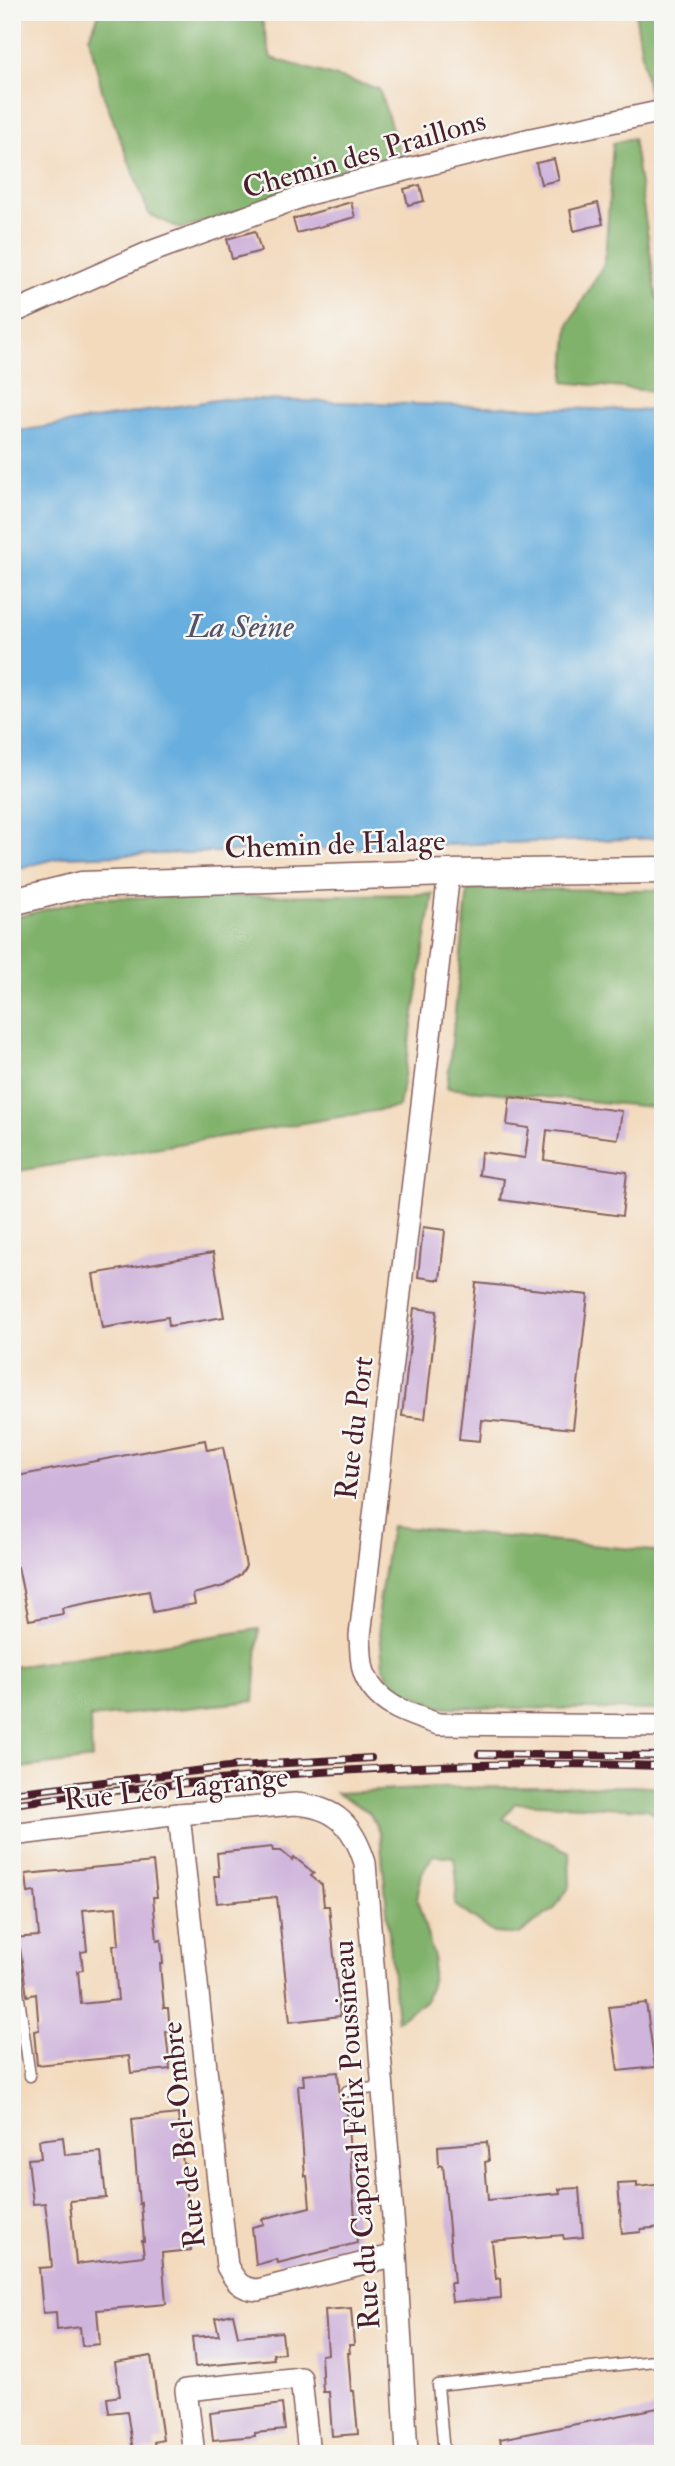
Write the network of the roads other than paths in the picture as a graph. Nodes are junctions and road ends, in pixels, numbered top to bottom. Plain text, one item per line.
1 (663, 111) edge
2 (12, 313) edge
3 (663, 870) edge
4 (449, 873) junction
5 (12, 902) edge
6 (663, 1726) edge
7 (179, 1814) junction
8 (342, 1821) joint
9 (12, 1835) edge
10 (12, 1949) edge
11 (30, 2076) dead end
12 (383, 2087) junction
13 (346, 2091) dead end
14 (396, 2255) junction
15 (663, 2360) edge
16 (401, 2453) edge
17 (194, 2454) edge
18 (309, 2454) edge
19 (444, 2454) edge

1 - 2 street, Chemin des Praillons
3 - 4 street, Chemin de Halage
4 - 5 street, Chemin de Halage
4 - 6 street, Rue du Port
7 - 8 street, Rue Léo Lagrange
7 - 9 street, Rue Léo Lagrange
7 - 14 street, Rue de Bel-Ombre
8 - 12 street, Rue du Caporal Félix Poussineau
10 - 11 lane
12 - 13 lane
12 - 14 street, Rue du Caporal Félix Poussineau
14 - 16 street, Rue du Caporal Félix Poussineau
15 - 19 lane
17 - 18 street

